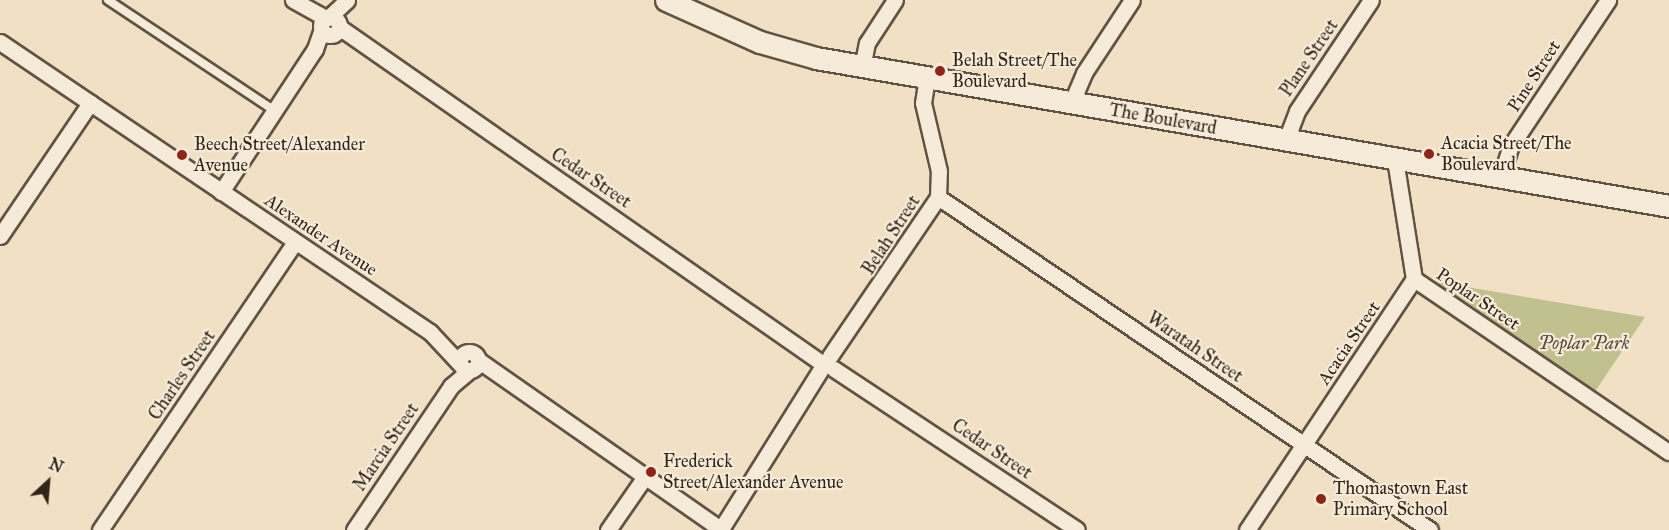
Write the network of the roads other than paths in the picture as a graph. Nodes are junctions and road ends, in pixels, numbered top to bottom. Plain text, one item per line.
1 (108, 0) edge
2 (666, 0) edge
3 (895, 0) edge
4 (1132, 0) edge
5 (1371, 0) edge
6 (1608, 0) edge
7 (346, 1) edge
8 (298, 4) edge
9 (330, 27) junction
10 (0, 42) edge
11 (862, 68) junction
12 (927, 79) junction
13 (90, 103) junction
14 (1071, 104) junction
15 (275, 111) junction
16 (1286, 140) junction
17 (1395, 159) junction
18 (1501, 177) junction
19 (221, 192) junction
20 (938, 197) junction
21 (1669, 206) edge
22 (0, 236) edge
23 (296, 242) junction
24 (1414, 279) junction
25 (467, 363) junction
26 (830, 363) junction
27 (1304, 444) junction
28 (1669, 452) edge
29 (644, 478) junction
30 (722, 529) edge
31 (100, 530) edge
32 (354, 530) edge
33 (608, 530) edge
34 (1077, 530) edge
35 (1247, 530) edge
36 (1430, 530) edge

1 - 15 lane
2 - 11 street, The Boulevard
3 - 11 street
4 - 14 street
5 - 16 street, Plane Street
6 - 18 street, Pine Street
7 - 9 street
8 - 9 street, Cedar Street
9 - 15 street
9 - 26 street, Cedar Street
10 - 13 street, Alexander Avenue
11 - 12 street, The Boulevard
12 - 14 street, The Boulevard
12 - 20 street, Belah Street
13 - 19 street, Alexander Avenue
13 - 22 street
14 - 16 street, The Boulevard
15 - 19 street
16 - 17 street, The Boulevard
17 - 18 street, The Boulevard
17 - 24 street
18 - 21 street, The Boulevard
19 - 23 street, Alexander Avenue
20 - 26 street, Belah Street
20 - 27 street, Waratah Street
23 - 25 street, Alexander Avenue
23 - 31 street, Charles Street
24 - 27 street, Acacia Street
24 - 28 street, Poplar Street
25 - 29 street, Alexander Avenue
25 - 32 street, Marcia Street
26 - 30 street, Belah Street
26 - 34 street, Cedar Street
27 - 35 street, Acacia Street
27 - 36 street, Waratah Street
29 - 30 street, Alexander Avenue
29 - 33 street

